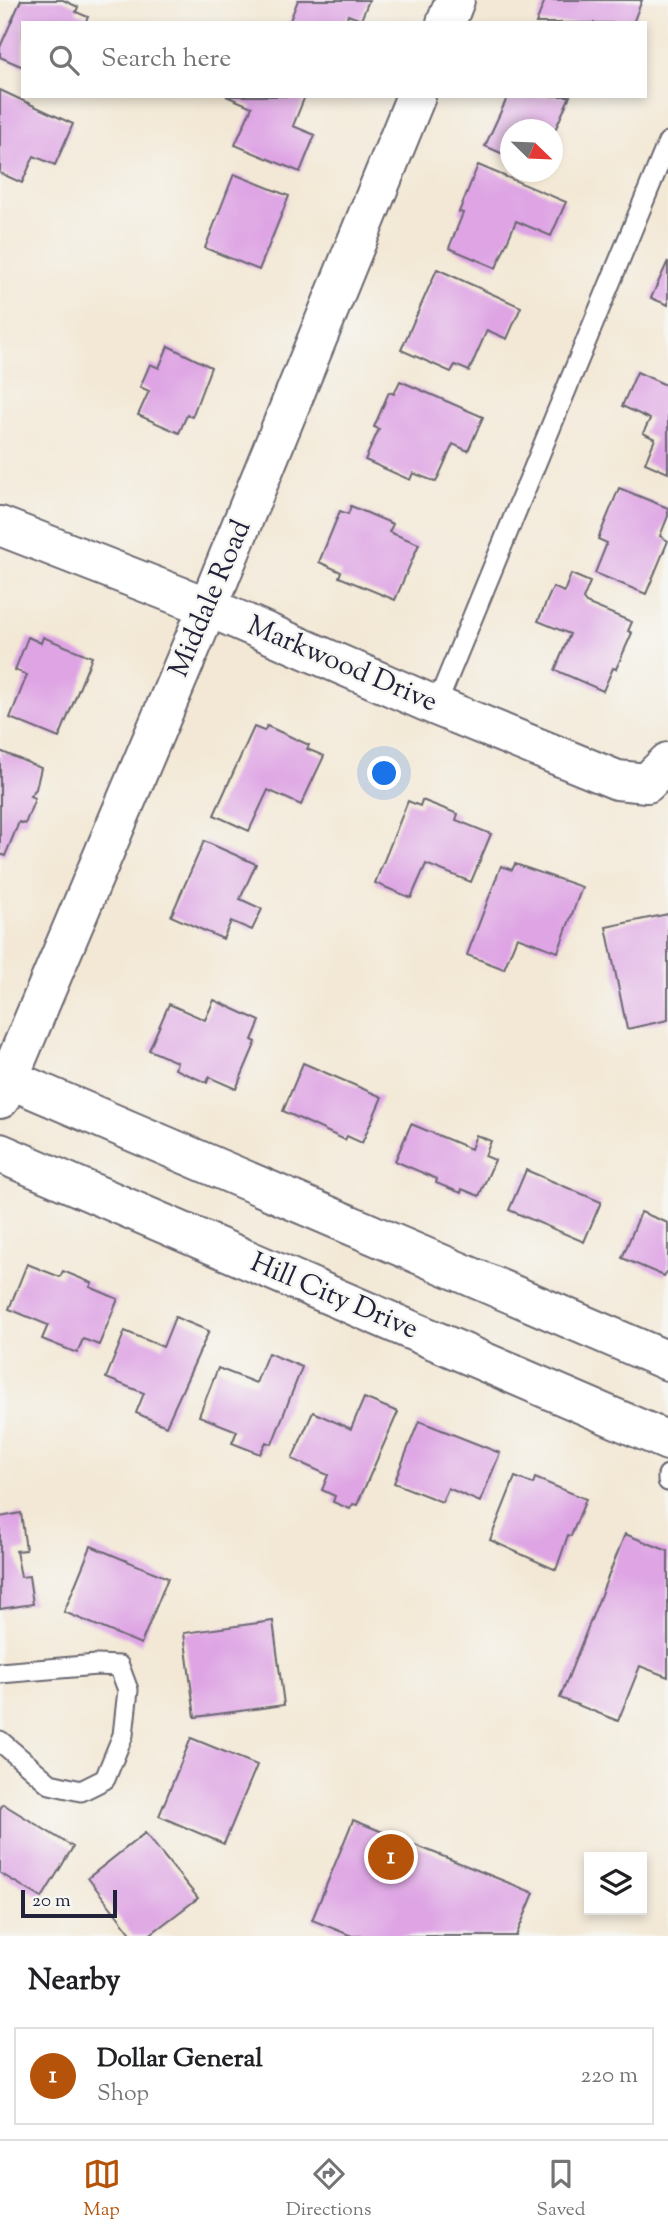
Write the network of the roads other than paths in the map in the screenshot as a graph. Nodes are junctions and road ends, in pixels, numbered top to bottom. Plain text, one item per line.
1 (455, 0) edge
2 (447, 21) edge
3 (415, 98) edge
4 (668, 142) edge
5 (0, 526) edge
6 (208, 607) junction
7 (436, 706) junction
8 (657, 773) edge
9 (3, 1084) edge
10 (0, 1153) edge
11 (668, 1361) edge
12 (668, 1441) edge
13 (668, 1475) edge
14 (668, 1481) edge
15 (0, 1672) edge
16 (0, 1741) edge

1 - 2 street
3 - 6 street, Middale Road
4 - 7 lane
5 - 6 street, Markwood Drive
6 - 7 street, Markwood Drive
6 - 9 street, Middale Road
7 - 8 street, Markwood Drive
9 - 11 street
10 - 12 street, Hill City Drive
13 - 14 lane
15 - 16 lane

